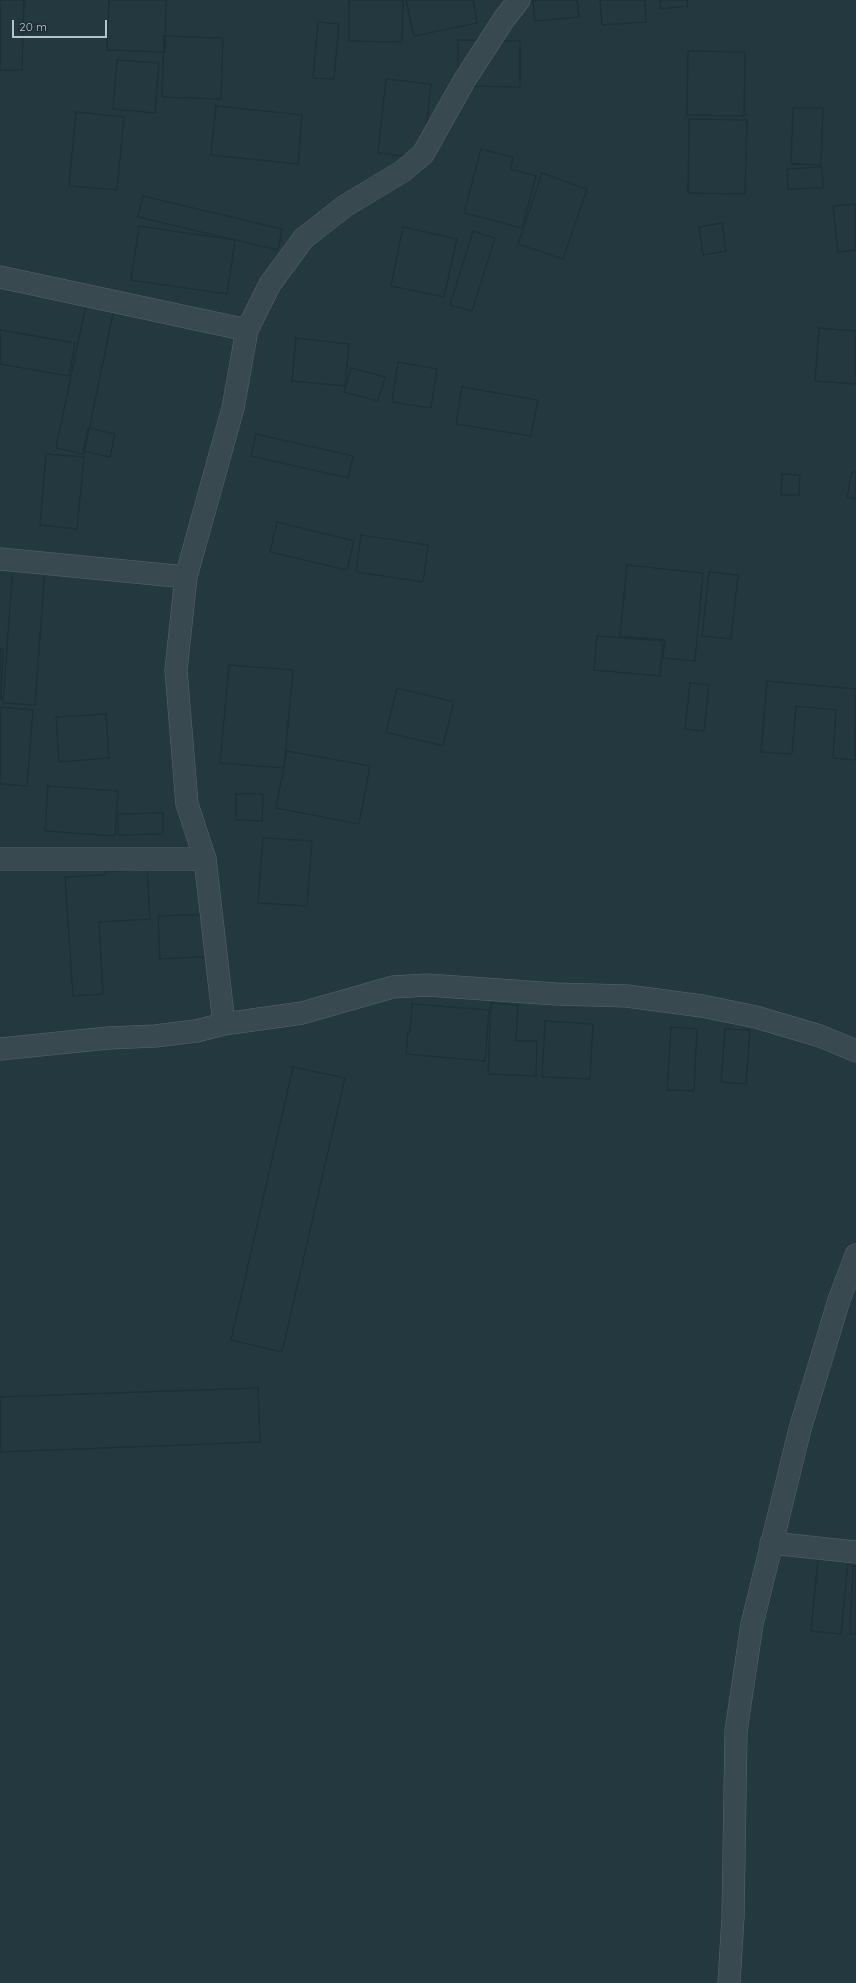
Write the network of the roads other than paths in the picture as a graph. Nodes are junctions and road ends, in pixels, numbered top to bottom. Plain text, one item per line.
1 (519, 0) edge
2 (0, 277) edge
3 (247, 330) junction
4 (0, 559) edge
5 (186, 577) junction
6 (205, 858) junction
7 (0, 859) edge
8 (224, 1024) junction
9 (0, 1049) edge
10 (856, 1051) edge
11 (856, 1255) edge
12 (771, 1543) junction
13 (856, 1552) edge
14 (728, 1983) edge

1 - 3 street
2 - 3 street
3 - 5 street
4 - 5 street
5 - 6 street
6 - 7 street
6 - 8 street
8 - 9 street
8 - 10 street
11 - 12 street
12 - 13 street
12 - 14 street

